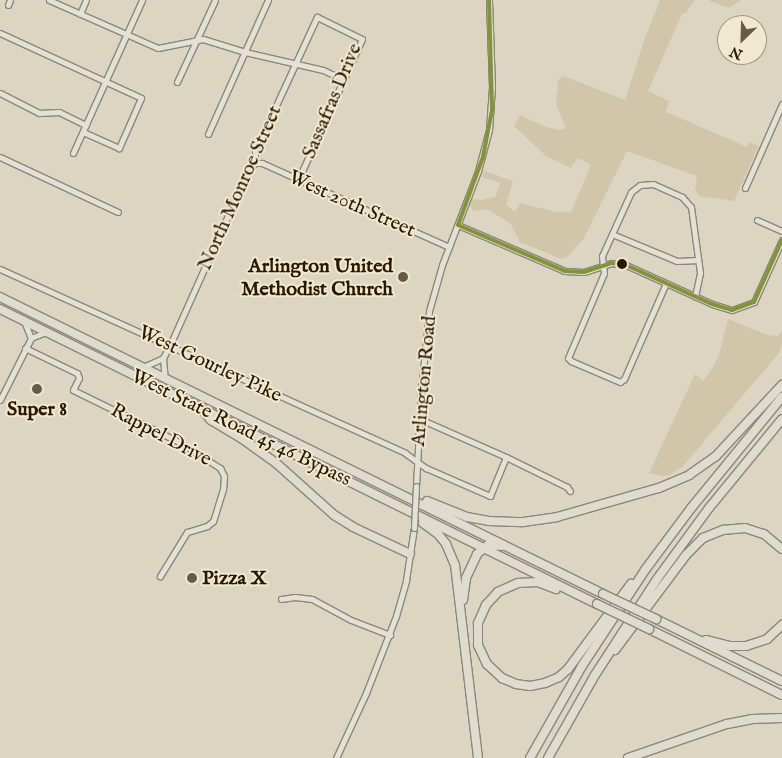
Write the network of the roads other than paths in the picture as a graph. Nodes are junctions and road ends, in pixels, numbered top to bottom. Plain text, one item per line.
1 (49, 0) edge
2 (86, 0) edge
3 (142, 0) edge
4 (215, 0) edge
5 (268, 0) edge
6 (489, 0) edge
7 (80, 14) junction
8 (317, 17) joint
9 (0, 33) edge
10 (126, 35) junction
11 (196, 39) junction
12 (245, 52) junction
13 (295, 65) junction
14 (344, 80) junction
15 (105, 81) junction
16 (177, 82) dead end
17 (0, 93) edge
18 (782, 104) edge
19 (86, 125) junction
20 (83, 132) junction
21 (208, 134) dead end
22 (73, 153) dead end
23 (0, 157) edge
24 (255, 163) junction
25 (298, 180) junction
26 (745, 188) dead end
27 (118, 212) dead end
28 (757, 220) dead end
29 (458, 225) junction
30 (782, 231) edge
31 (612, 234) junction
32 (782, 240) edge
33 (449, 247) junction
34 (698, 260) junction
35 (603, 266) junction
36 (0, 269) edge
37 (666, 283) junction
38 (694, 296) junction
39 (0, 297) edge
40 (0, 309) edge
41 (24, 321) junction
42 (46, 332) junction
43 (31, 338) junction
44 (170, 345) junction
45 (26, 348) junction
46 (110, 352) junction
47 (92, 355) junction
48 (162, 358) junction
49 (142, 367) junction
50 (165, 379) junction
51 (782, 385) edge
52 (782, 397) edge
53 (0, 400) edge
54 (200, 408) junction
55 (420, 419) junction
56 (782, 419) edge
57 (506, 457) junction
58 (417, 462) junction
59 (358, 473) junction
60 (570, 491) dead end
61 (388, 501) junction
62 (508, 546) junction
63 (483, 547) junction
64 (661, 549) junction
65 (782, 549) edge
66 (410, 554) junction
67 (160, 576) dead end
68 (281, 599) dead end
69 (589, 600) junction
70 (664, 624) junction
71 (782, 625) edge
72 (390, 635) junction
73 (465, 637) junction
74 (595, 675) junction
75 (782, 681) edge
76 (782, 688) edge
77 (771, 690) junction
78 (782, 695) edge
79 (782, 718) edge
80 (336, 758) edge
81 (478, 758) edge
82 (530, 758) edge
83 (548, 758) edge
84 (628, 758) edge

1 - 7 street
2 - 7 street
3 - 10 street
4 - 11 street
5 - 12 street
6 - 29 street, Arlington Road
7 - 10 street
8 - 13 street, North Monroe Street
8 - 14 street, Sassafras Drive
9 - 15 street
10 - 11 street
10 - 15 street
11 - 12 street
11 - 16 street
12 - 13 street
12 - 21 street
13 - 14 street
13 - 24 street, North Monroe Street
14 - 25 street, Sassafras Drive
15 - 19 street
15 - 20 street
17 - 19 street
18 - 26 street
19 - 20 street
20 - 22 street
23 - 27 street
24 - 25 street, West 20th Street
24 - 44 street, North Monroe Street
25 - 33 street, West 20th Street
28 - 30 street
29 - 33 street, Arlington Road
29 - 35 street
31 - 34 street
31 - 34 street
31 - 35 street
32 - 38 street
33 - 55 street, Arlington Road
34 - 38 street
35 - 37 street
35 - 37 street
36 - 44 street, West Gourley Pike
37 - 38 street
39 - 46 highway, West State Road 45 46 Bypass
40 - 41 highway, West State Road 45 46 Bypass
41 - 42 highway, West State Road 45 46 Bypass
41 - 43 street
42 - 43 street
42 - 47 highway, West State Road 45 46 Bypass
43 - 45 street
44 - 48 street, North Monroe Street
44 - 58 street, West Gourley Pike
45 - 53 street
45 - 67 street, Rappel Drive
46 - 47 highway
46 - 49 highway, West State Road 45 46 Bypass
47 - 54 highway, West State Road 45 46 Bypass
48 - 49 street
48 - 50 street
49 - 50 highway, West State Road 45 46 Bypass
50 - 59 highway, West State Road 45 46 Bypass
51 - 59 highway
52 - 64 highway
54 - 61 highway, West State Road 45 46 Bypass
54 - 66 highway
55 - 57 street
55 - 58 street, Arlington Road
56 - 74 highway
57 - 58 street, West Gourley Pike
57 - 60 street
58 - 66 street, Arlington Road, bridge
59 - 62 highway
61 - 63 highway, West State Road 45 46 Bypass
61 - 73 highway
62 - 63 highway
62 - 70 highway, bridge
63 - 69 highway, West State Road 45 46 Bypass
63 - 73 highway
64 - 69 highway
64 - 82 highway
65 - 74 highway
66 - 72 street, Arlington Road
68 - 72 street
69 - 77 highway, bridge
70 - 71 highway
70 - 75 highway
72 - 80 street, Arlington Road
73 - 81 highway
74 - 83 highway
76 - 77 highway
77 - 78 highway
79 - 84 highway

